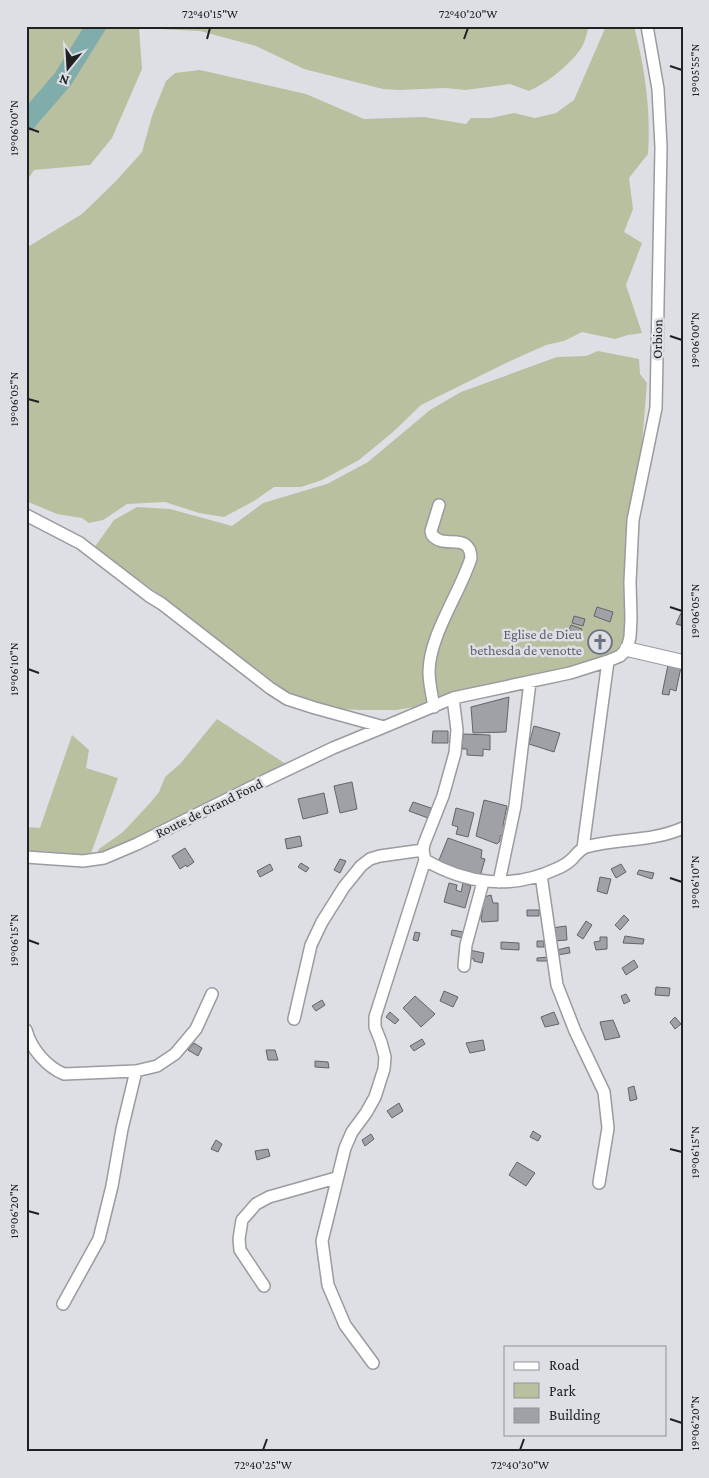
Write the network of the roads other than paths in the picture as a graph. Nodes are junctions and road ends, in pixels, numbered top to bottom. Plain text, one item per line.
1 (646, 26) edge
2 (440, 505) dead end
3 (26, 515) edge
4 (627, 649) junction
5 (608, 661) junction
6 (683, 662) edge
7 (530, 682) junction
8 (453, 698) junction
9 (434, 706) junction
10 (384, 727) junction
11 (683, 828) edge
12 (583, 848) junction
13 (424, 855) junction
14 (26, 856) edge
15 (541, 875) junction
16 (482, 882) junction
17 (499, 882) junction
18 (464, 966) dead end
19 (212, 994) dead end
20 (294, 1018) dead end
21 (26, 1030) edge
22 (136, 1071) junction
23 (336, 1178) junction
24 (599, 1183) dead end
25 (264, 1286) dead end
26 (63, 1304) dead end
27 (373, 1363) dead end

1 - 4 street, Orbion
2 - 9 street
3 - 10 street
4 - 5 street, Route de Grand Fond
4 - 6 street
5 - 7 street, Route de Grand Fond
5 - 12 street
7 - 8 street, Route de Grand Fond
7 - 17 street
8 - 9 street, Route de Grand Fond
8 - 13 street
9 - 10 street, Route de Grand Fond
10 - 14 street, Route de Grand Fond
11 - 12 street
12 - 15 street
13 - 16 street
13 - 20 street
13 - 23 street
15 - 17 street
15 - 24 street
16 - 17 street
16 - 18 street
19 - 22 street
21 - 22 street
22 - 26 street
23 - 25 street
23 - 27 street

